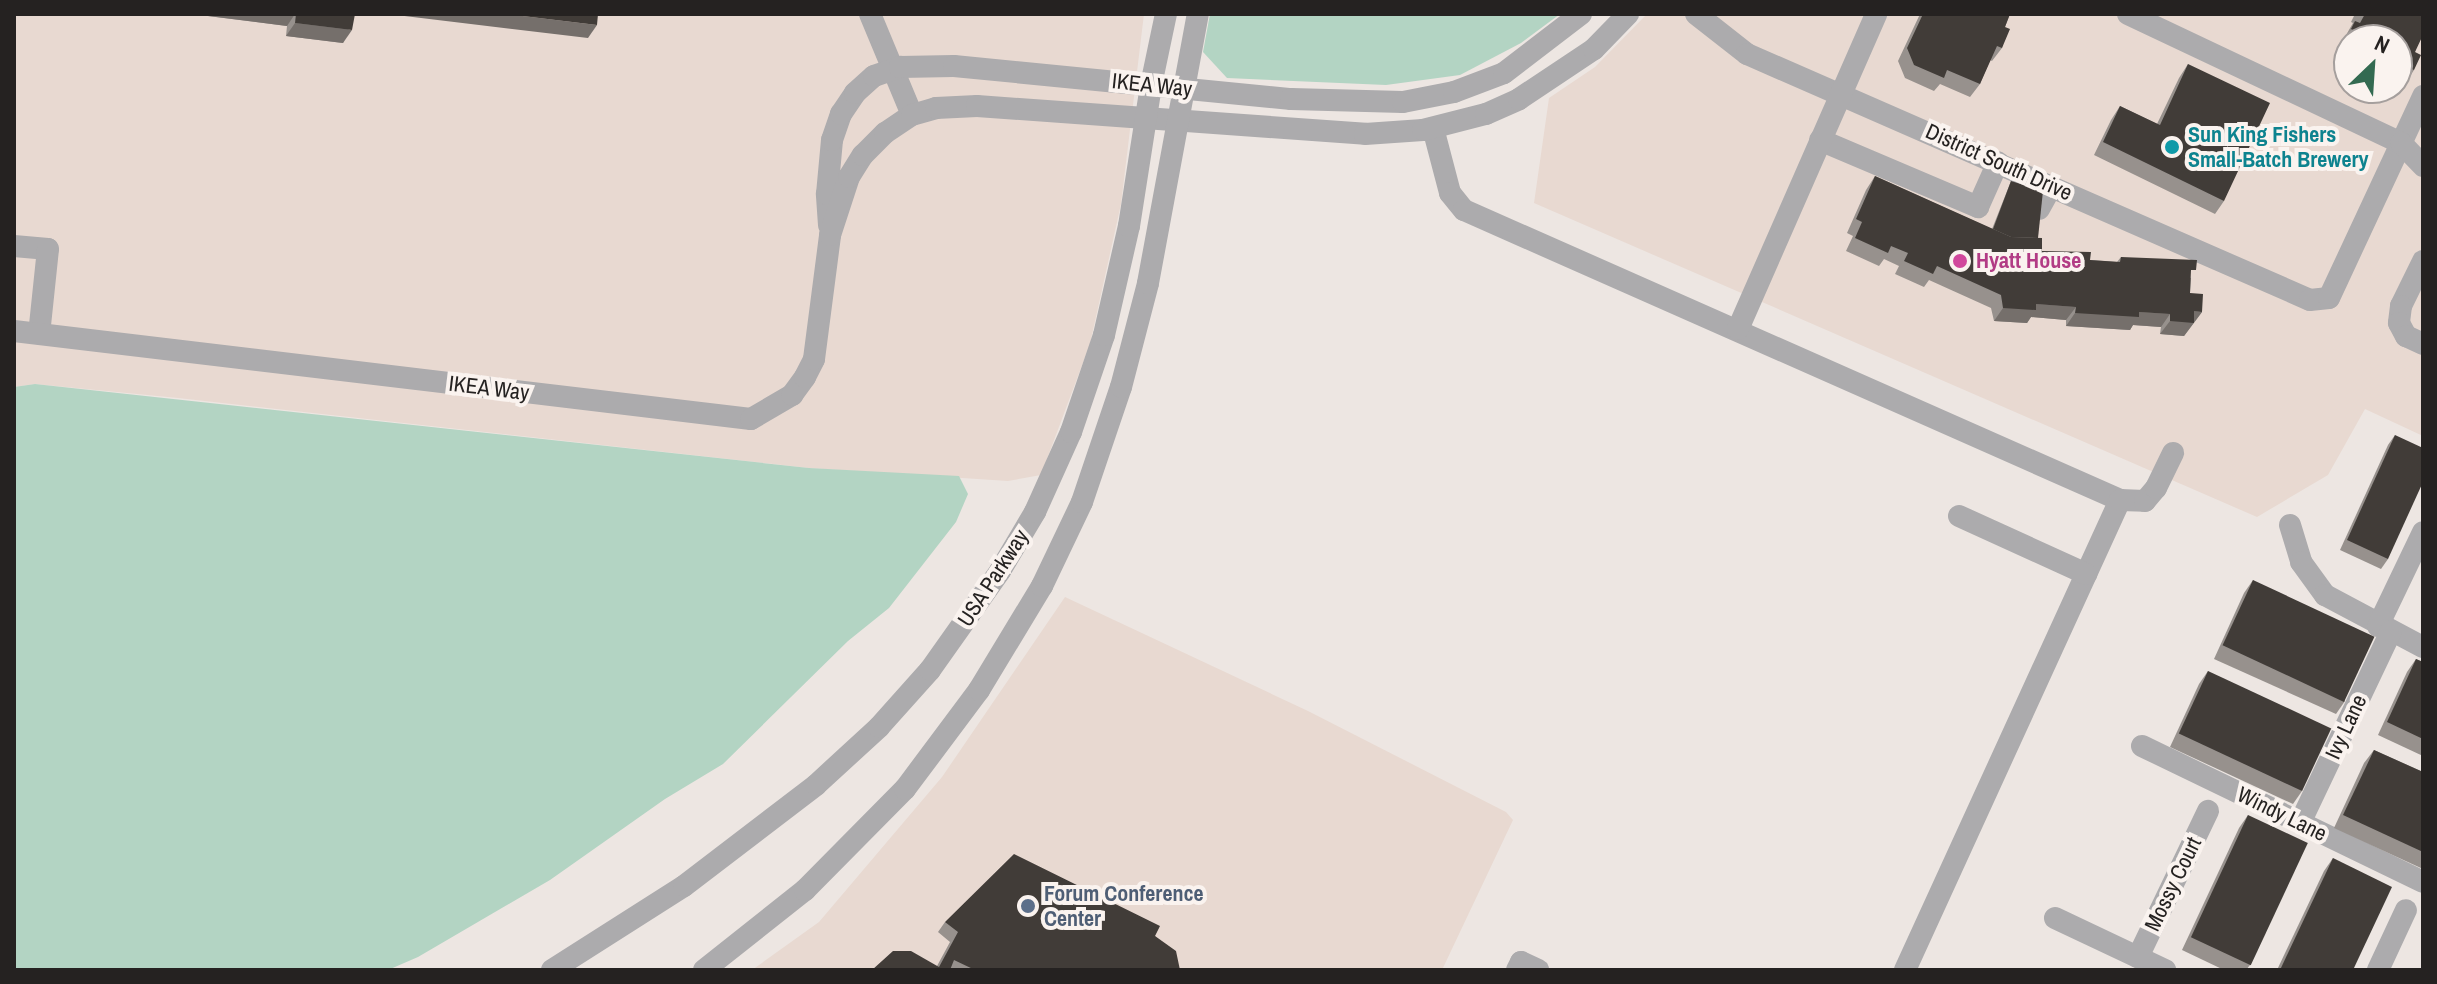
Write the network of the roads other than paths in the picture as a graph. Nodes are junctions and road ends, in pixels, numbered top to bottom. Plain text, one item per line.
1 (870, 14) edge
2 (1166, 14) edge
3 (1198, 14) edge
4 (1581, 14) edge
5 (1628, 14) edge
6 (1696, 14) edge
7 (1876, 14) edge
8 (2128, 14) edge
9 (892, 69) junction
10 (1151, 85) junction
11 (1184, 88) junction
12 (1840, 93) junction
13 (2423, 96) edge
14 (912, 115) junction
15 (1145, 120) junction
16 (1178, 122) junction
17 (1433, 128) junction
18 (1820, 140) junction
19 (2401, 143) junction
20 (1998, 162) junction
21 (2423, 166) edge
22 (2052, 186) junction
23 (2039, 209) edge
24 (830, 235) junction
25 (14, 246) edge
26 (2423, 261) edge
27 (1738, 329) junction
28 (14, 331) edge
29 (39, 334) junction
30 (2423, 344) edge
31 (2173, 453) dead end
32 (2120, 500) junction
33 (1959, 516) dead end
34 (2290, 525) dead end
35 (2423, 532) edge
36 (2086, 574) junction
37 (2385, 628) junction
38 (2423, 647) edge
39 (2142, 746) dead end
40 (2208, 811) dead end
41 (2300, 823) junction
42 (2423, 882) edge
43 (2406, 910) dead end
44 (2055, 918) dead end
45 (2138, 957) junction
46 (552, 970) edge
47 (704, 970) edge
48 (1517, 970) edge
49 (1538, 970) edge
50 (1905, 970) edge
51 (2165, 970) edge
52 (2378, 970) edge

1 - 9 street
2 - 10 street, USA Parkway
3 - 11 street, USA Parkway
4 - 11 street, IKEA Way
5 - 17 street, IKEA Way
6 - 12 street, District South Drive
7 - 12 street
8 - 19 street
9 - 10 street, IKEA Way
9 - 14 street
9 - 24 street, IKEA Way
10 - 11 street, IKEA Way
10 - 15 street, USA Parkway
11 - 16 street, USA Parkway
12 - 18 street
12 - 20 street, District South Drive
13 - 19 street
14 - 15 street, IKEA Way
14 - 24 street, IKEA Way
15 - 16 street, IKEA Way
15 - 46 street, USA Parkway
16 - 17 street, IKEA Way
16 - 47 street, USA Parkway
17 - 27 street
18 - 20 street
18 - 27 street
19 - 21 street
19 - 22 street, District South Drive
20 - 22 street, District South Drive
22 - 23 street
24 - 29 street, IKEA Way
25 - 29 street
26 - 30 street
27 - 32 street
28 - 29 street, IKEA Way
31 - 32 street
32 - 36 street
33 - 36 street
34 - 37 street
35 - 37 street, Ivy Lane
36 - 50 street
37 - 38 street
37 - 41 street, Ivy Lane
39 - 41 street, Windy Lane
40 - 45 street, Mossy Court
41 - 42 street, Windy Lane
43 - 52 street
44 - 45 street
45 - 51 street
48 - 49 street

